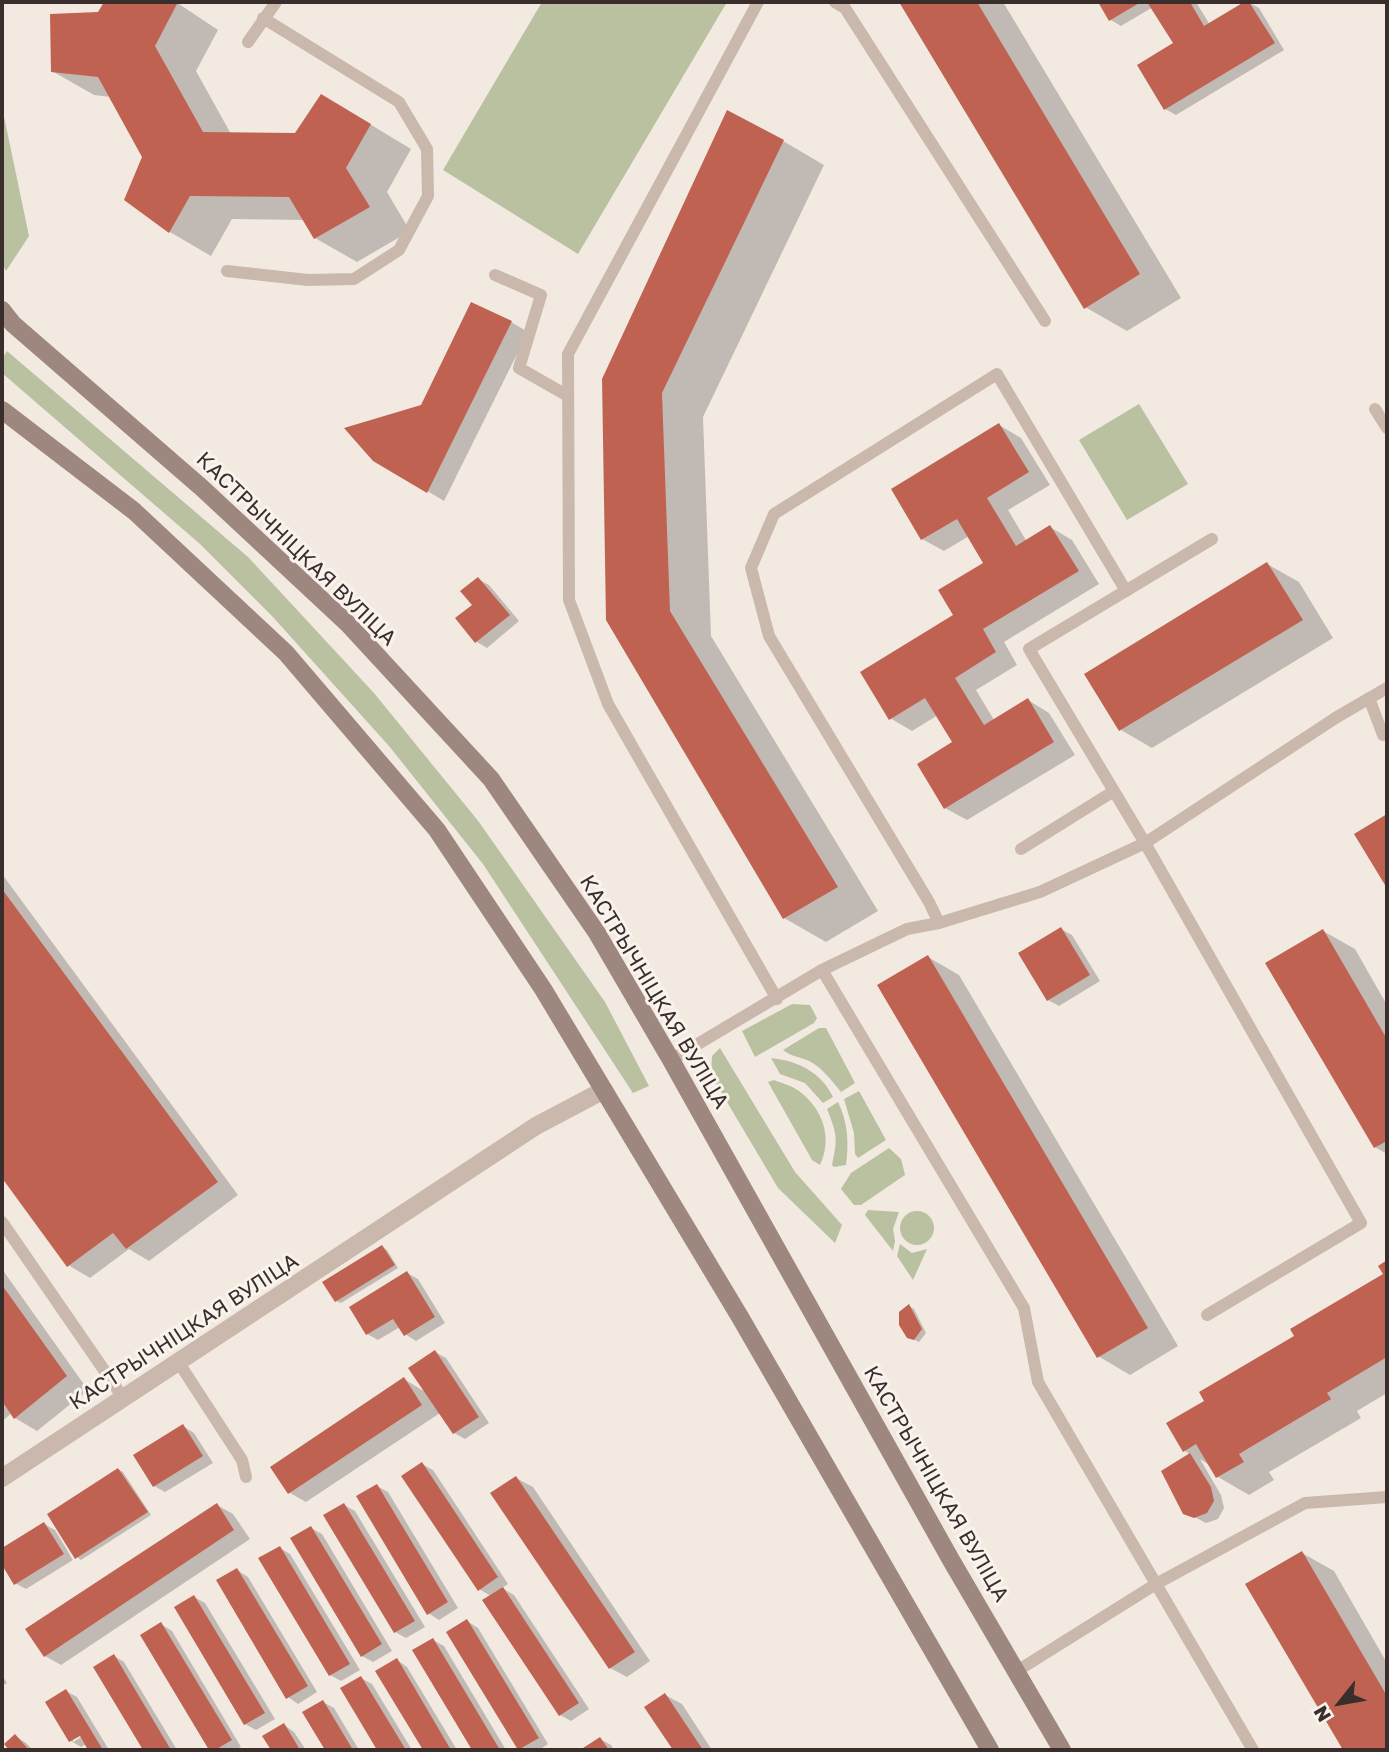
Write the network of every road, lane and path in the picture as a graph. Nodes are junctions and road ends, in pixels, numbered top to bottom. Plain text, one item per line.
1 (276, 2) edge
2 (758, 2) edge
3 (835, 2) edge
4 (263, 18) junction
5 (248, 42) dead end
6 (227, 271) dead end
7 (495, 275) dead end
8 (2, 310) edge
9 (1045, 321) dead end
10 (568, 396) junction
11 (1375, 409) dead end
12 (2, 410) edge
13 (1387, 428) edge
14 (1212, 539) dead end
15 (1126, 591) junction
16 (1387, 688) edge
17 (1369, 698) junction
18 (1383, 735) dead end
19 (1114, 791) junction
20 (1145, 843) junction
21 (1021, 849) dead end
22 (939, 923) junction
23 (822, 970) junction
24 (777, 999) junction
25 (671, 1060) junction
26 (604, 1090) junction
27 (2, 1222) edge
28 (1207, 1315) dead end
29 (179, 1363) junction
30 (124, 1399) junction
31 (246, 1477) dead end
32 (2, 1478) edge
33 (1387, 1497) edge
34 (1156, 1584) junction
35 (1017, 1671) junction
36 (990, 1750) edge
37 (1062, 1750) edge
38 (1254, 1750) edge

1 - 4 lane
2 - 10 lane
3 - 9 lane
4 - 5 lane
4 - 6 lane
7 - 10 lane
8 - 25 main road, КАСТРЫЧНІЦКАЯ ВУЛІЦА
10 - 24 lane
11 - 13 lane
12 - 26 main road
14 - 15 lane
15 - 19 lane
15 - 22 lane
16 - 17 lane
17 - 18 lane
17 - 20 lane
19 - 20 lane
19 - 21 lane
20 - 22 lane
20 - 28 lane
22 - 23 lane
23 - 24 lane
23 - 34 lane
24 - 25 lane
25 - 35 main road, КАСТРЫЧНІЦКАЯ ВУЛІЦА
26 - 29 street, КАСТРЫЧНІЦКАЯ ВУЛІЦА
26 - 36 main road
27 - 30 lane
29 - 30 street, КАСТРЫЧНІЦКАЯ ВУЛІЦА
29 - 31 lane
30 - 32 street, КАСТРЫЧНІЦКАЯ ВУЛІЦА
33 - 34 lane
34 - 35 lane
34 - 38 lane
35 - 37 main road, КАСТРЫЧНІЦКАЯ ВУЛІЦА

